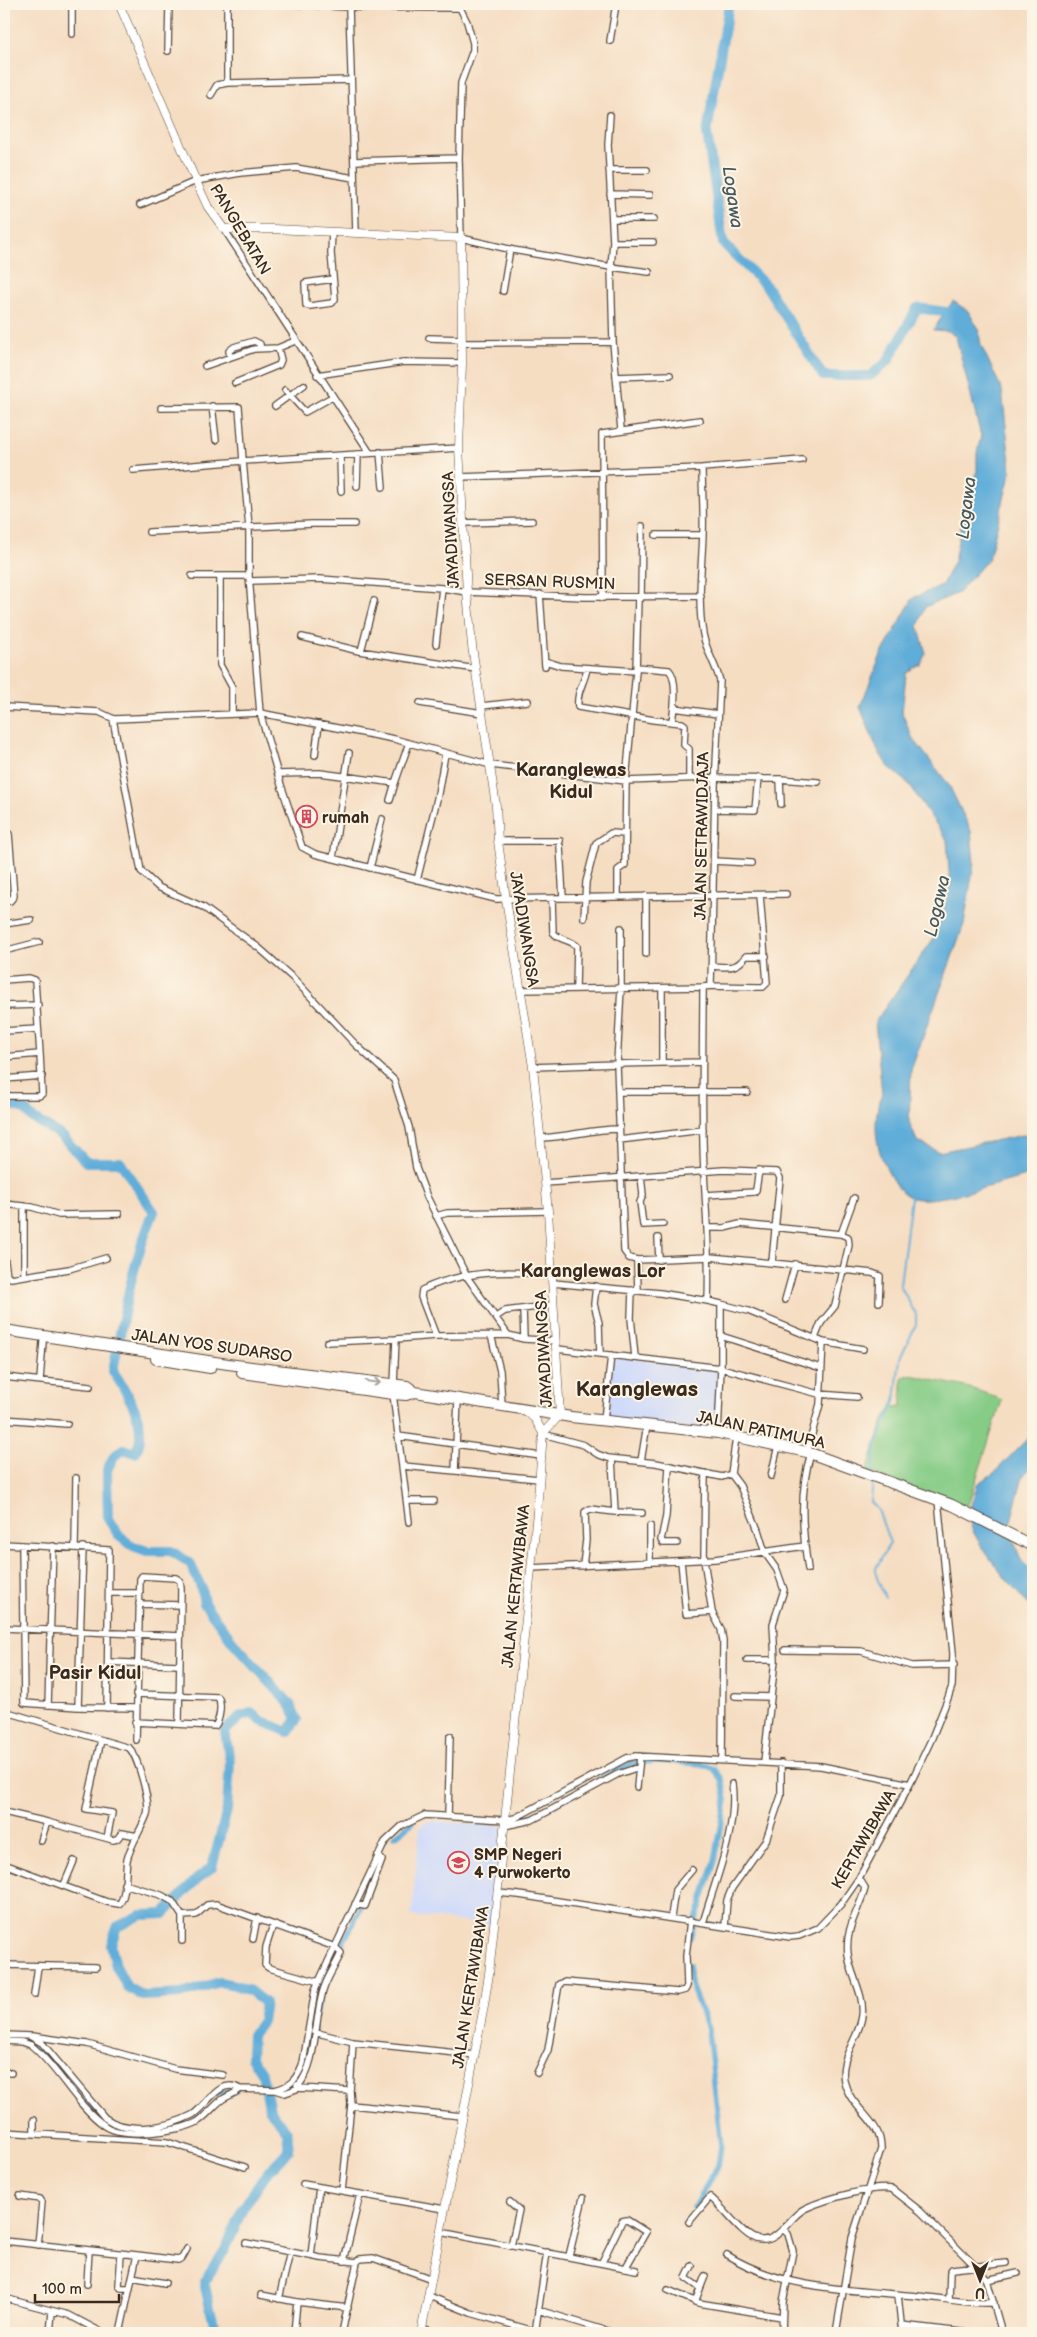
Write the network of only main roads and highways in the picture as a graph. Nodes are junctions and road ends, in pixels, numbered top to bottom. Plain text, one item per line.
1 (4, 1330) edge
2 (4, 1336) edge
3 (88, 1346) junction
4 (560, 1415) joint
5 (1033, 1546) edge

1 - 3 highway, JALAN YOS SUDARSO
2 - 3 highway, JALAN YOS SUDARSO
3 - 4 highway, JALAN YOS SUDARSO
4 - 5 highway, JALAN PATIMURA

